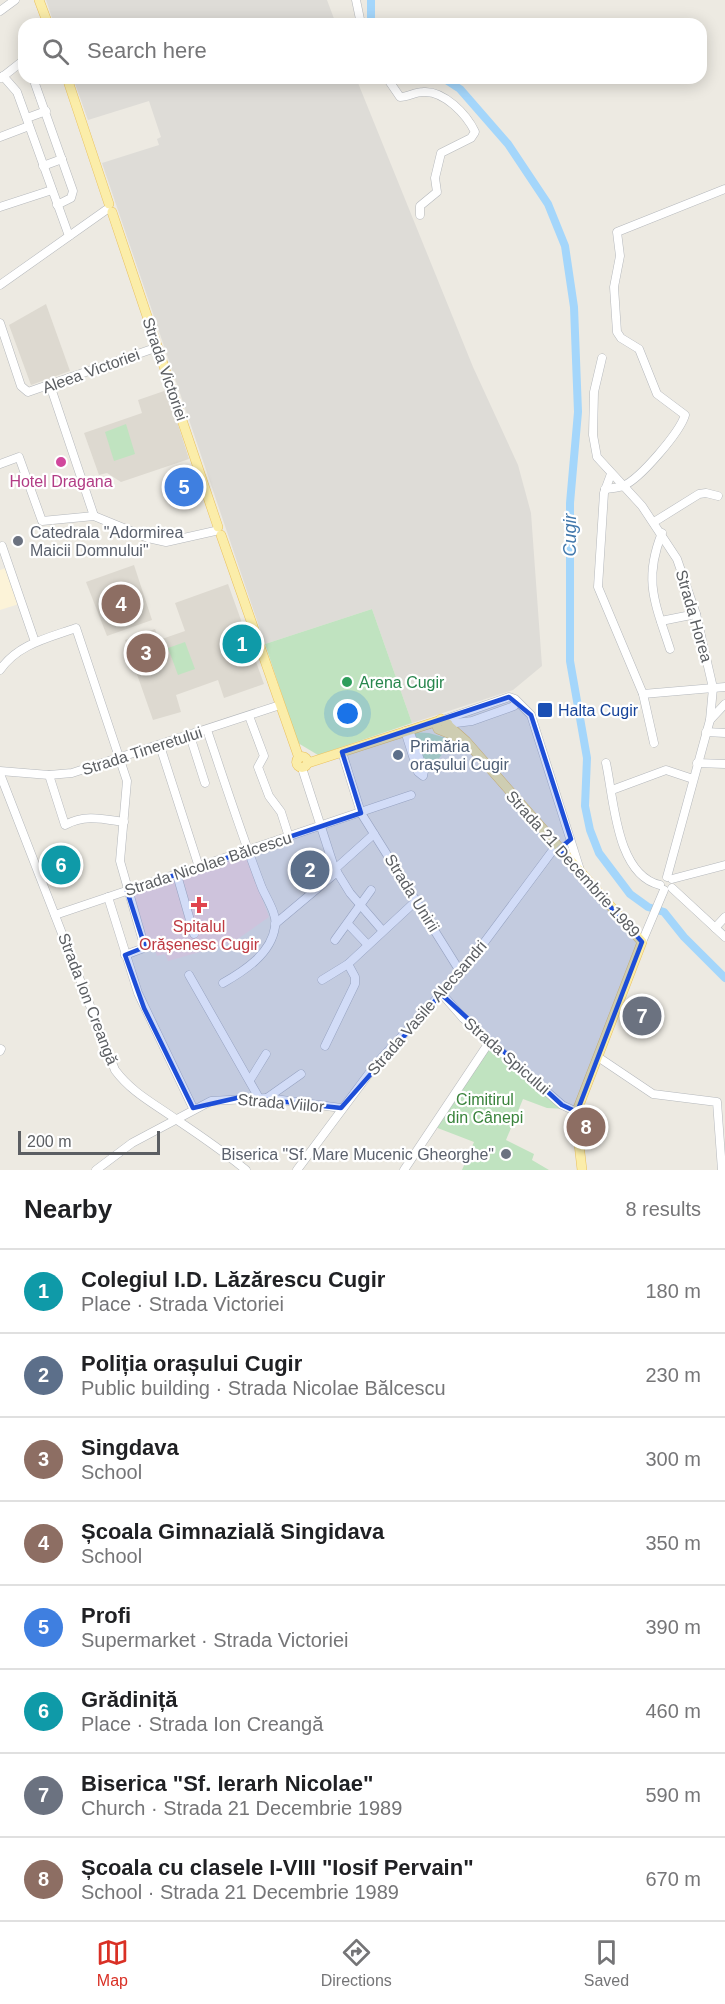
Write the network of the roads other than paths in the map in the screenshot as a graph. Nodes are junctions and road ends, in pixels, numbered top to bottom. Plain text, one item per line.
1 (15, 0) edge
2 (39, 0) edge
3 (356, 0) edge
4 (0, 11) edge
5 (46, 18) edge
6 (360, 18) edge
7 (18, 65) edge
8 (2, 78) edge
9 (35, 84) edge
10 (69, 84) edge
11 (391, 84) edge
12 (46, 111) junction
13 (28, 122) junction
14 (0, 137) edge
15 (62, 159) junction
16 (43, 166) junction
17 (725, 189) edge
18 (52, 190) junction
19 (57, 205) junction
20 (0, 207) edge
21 (109, 208) junction
22 (420, 215) dead end
23 (69, 236) junction
24 (0, 275) edge
25 (2, 284) edge
26 (0, 322) edge
27 (158, 347) junction
28 (602, 358) dead end
29 (50, 385) junction
30 (0, 464) edge
31 (611, 474) junction
32 (623, 486) junction
33 (605, 489) junction
34 (718, 496) dead end
35 (94, 516) junction
36 (654, 522) junction
37 (218, 531) junction
38 (662, 533) junction
39 (0, 547) edge
40 (696, 614) junction
41 (661, 621) junction
42 (35, 642) junction
43 (670, 649) dead end
44 (0, 670) edge
45 (725, 687) edge
46 (713, 688) junction
47 (644, 694) junction
48 (725, 704) edge
49 (280, 705) junction
50 (249, 716) junction
51 (710, 720) junction
52 (443, 725) junction
53 (410, 729) junction
54 (207, 730) junction
55 (706, 732) junction
56 (725, 734) edge
57 (190, 736) junction
58 (654, 743) dead end
59 (160, 746) junction
60 (342, 752) junction
61 (120, 758) junction
62 (303, 763) junction
63 (606, 763) dead end
64 (697, 763) junction
65 (725, 764) edge
66 (421, 771) dead end
67 (0, 772) edge
68 (49, 775) junction
69 (693, 779) junction
70 (206, 783) dead end
71 (612, 790) junction
72 (411, 795) dead end
73 (361, 813) junction
74 (124, 822) junction
75 (321, 826) junction
76 (374, 834) junction
77 (290, 837) junction
78 (571, 839) junction
79 (557, 847) junction
80 (248, 851) junction
81 (725, 865) edge
82 (199, 867) junction
83 (336, 871) junction
84 (580, 872) junction
85 (177, 875) junction
86 (666, 886) junction
87 (371, 890) dead end
88 (127, 891) junction
89 (108, 897) junction
90 (417, 900) junction
91 (360, 905) junction
92 (55, 915) junction
93 (725, 917) edge
94 (275, 922) junction
95 (348, 924) junction
96 (715, 928) junction
97 (382, 930) junction
98 (194, 934) dead end
99 (725, 937) edge
100 (335, 940) dead end
101 (642, 942) junction
102 (367, 945) junction
103 (125, 955) junction
104 (348, 964) junction
105 (461, 973) junction
106 (189, 975) dead end
107 (322, 980) dead end
108 (223, 983) dead end
109 (442, 994) junction
110 (490, 1041) junction
111 (325, 1047) dead end
112 (266, 1054) dead end
113 (598, 1057) junction
114 (301, 1074) dead end
115 (250, 1080) junction
116 (263, 1098) junction
117 (342, 1107) junction
118 (193, 1108) junction
119 (577, 1112) junction
120 (176, 1118) junction
121 (96, 1170) edge
122 (246, 1170) edge
123 (297, 1170) edge
124 (404, 1170) edge
125 (582, 1170) edge
126 (722, 1170) edge

1 - 4 street
2 - 5 main road
3 - 6 street
7 - 8 street
8 - 13 street
9 - 12 street
10 - 21 main road, Strada Victoriei
11 - 22 street
12 - 13 street
12 - 15 street
13 - 14 street
13 - 16 street
15 - 16 street
15 - 19 street
16 - 18 street
17 - 32 street
18 - 19 street
18 - 20 street
19 - 23 street
21 - 23 street
21 - 27 main road, Strada Victoriei
23 - 25 street
24 - 25 street
26 - 29 street, Aleea Victoriei
27 - 29 street, Aleea Victoriei
27 - 37 main road, Strada Victoriei
28 - 31 street, Strada Horea
29 - 35 street
30 - 35 street
31 - 32 street, Strada Horea
31 - 33 street
32 - 33 street
32 - 36 street, Strada Horea
33 - 47 street
34 - 36 street
35 - 37 street
36 - 38 street, Strada Horea
37 - 49 main road, Strada Victoriei
38 - 40 street, Strada Horea
38 - 41 street
39 - 42 street
40 - 41 street
40 - 46 street, Strada Horea
41 - 43 street
42 - 44 street
42 - 61 street
45 - 46 street
46 - 47 street
46 - 51 street, Strada Horea
47 - 58 street
48 - 51 street
49 - 50 street, Strada Tineretului
49 - 62 main road, Strada Victoriei
50 - 54 street, Strada Tineretului
50 - 77 street
51 - 55 street
52 - 53 main road
52 - 78 street
52 - 79 main road, Strada 21 Decembrie 1989
53 - 60 main road
53 - 66 street
54 - 57 street, Strada Tineretului
54 - 80 street
55 - 56 street
55 - 64 street
57 - 59 street, Strada Tineretului
57 - 70 street
59 - 61 street, Strada Tineretului
59 - 82 street
60 - 62 main road
60 - 73 street, Strada Unirii
61 - 68 street, Strada Tineretului
61 - 74 street
62 - 75 street, Strada Victoriei
63 - 71 street
64 - 65 street
64 - 69 street
67 - 68 street, Strada Tineretului
67 - 92 street, Strada Ion Creangă
68 - 74 street
69 - 71 street
69 - 86 street
71 - 86 street
72 - 73 street, Strada Nicolae Bălcescu
73 - 75 street, Strada Nicolae Bălcescu
73 - 76 street, Strada Unirii
74 - 88 street
75 - 77 street, Strada Nicolae Bălcescu
75 - 83 street, Strada Victoriei
76 - 83 street
76 - 90 street, Strada Unirii
77 - 80 street, Strada Nicolae Bălcescu
78 - 79 street, Strada Vasile Alecsandri
78 - 84 street
79 - 84 main road, Strada 21 Decembrie 1989
79 - 105 street, Strada Vasile Alecsandri
80 - 82 street, Strada Nicolae Bălcescu
80 - 94 street
81 - 86 street
82 - 85 street, Strada Nicolae Bălcescu
83 - 91 street, Strada Victoriei
83 - 94 street
84 - 101 main road, Strada 21 Decembrie 1989
85 - 88 street, Strada Nicolae Bălcescu
85 - 98 street
86 - 96 street
86 - 101 street
87 - 91 street
88 - 89 street, Strada Nicolae Bălcescu
88 - 103 street
89 - 92 street, Strada Nicolae Bălcescu
89 - 103 street
90 - 97 street
90 - 105 street, Strada Unirii
91 - 95 street
91 - 97 street, Strada Victoriei
92 - 120 street, Strada Ion Creangă
93 - 96 street
94 - 108 street
95 - 100 street
95 - 102 street
96 - 99 street
97 - 102 street
101 - 113 main road, Strada 21 Decembrie 1989
102 - 104 street
103 - 118 street
104 - 107 street
104 - 111 street
105 - 109 street, Strada Vasile Alecsandri
106 - 115 street
109 - 110 street, Strada Spicului
109 - 117 street, Strada Vasile Alecsandri
110 - 119 street, Strada Spicului
110 - 124 street
112 - 115 street
113 - 119 main road, Strada 21 Decembrie 1989
113 - 126 street
114 - 116 street
115 - 116 street
116 - 117 street, Strada Viilor
116 - 118 street, Strada Viilor
117 - 123 street, Strada Vasile Alecsandri
118 - 120 street, Strada Viilor
119 - 125 main road, Strada 21 Decembrie 1989
120 - 121 street, Strada Viilor
120 - 122 street, Strada Ion Creangă

